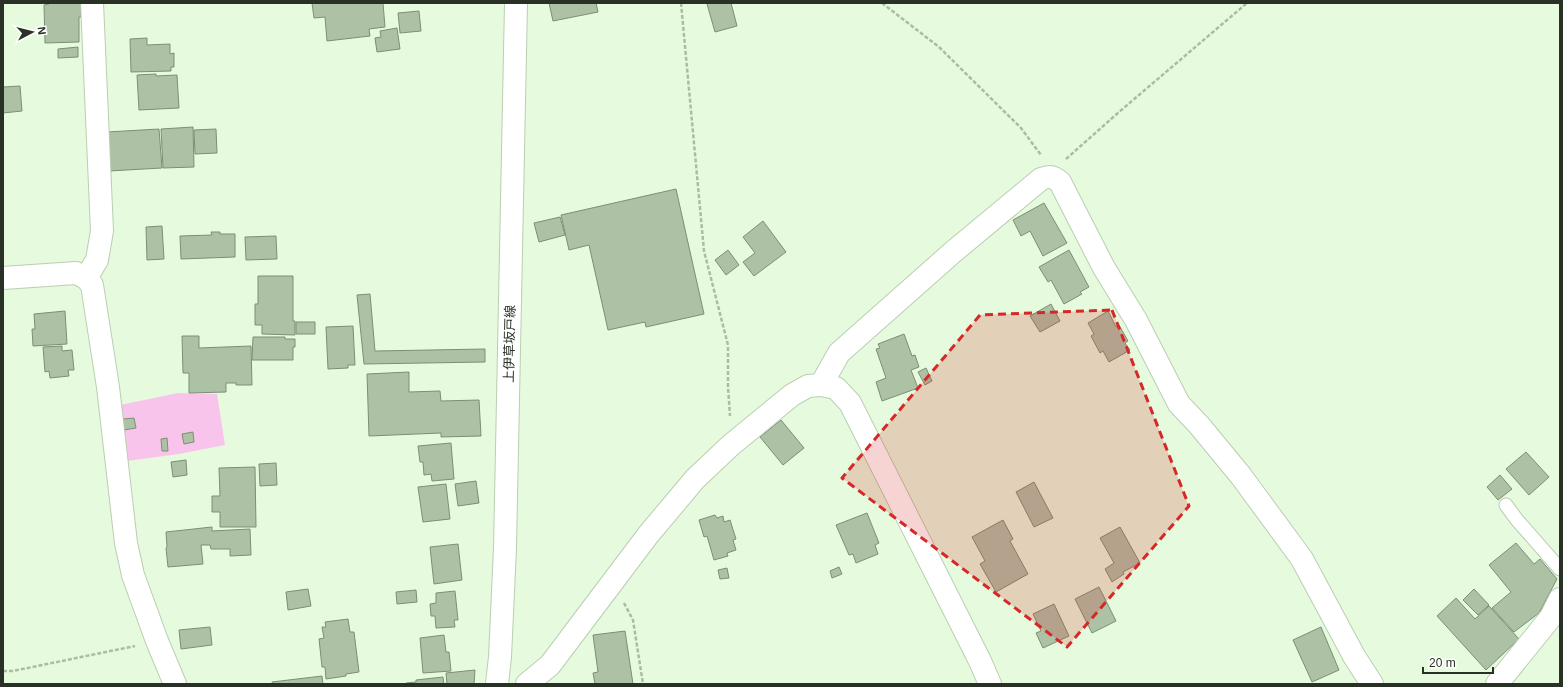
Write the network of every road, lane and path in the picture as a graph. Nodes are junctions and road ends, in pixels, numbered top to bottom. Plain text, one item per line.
1 (92, 3) edge
2 (516, 3) edge
3 (681, 3) edge
4 (882, 3) edge
5 (1247, 3) edge
6 (1054, 176) junction
7 (3, 278) edge
8 (86, 278) junction
9 (821, 385) junction
10 (731, 445) junction
11 (1506, 505) dead end
12 (1560, 569) edge
13 (610, 586) junction
14 (1557, 614) edge
15 (157, 641) junction
16 (3, 671) edge
17 (175, 684) edge
18 (497, 684) edge
19 (527, 684) edge
20 (643, 684) edge
21 (990, 684) edge
22 (1372, 684) edge
23 (1497, 684) edge

1 - 8 street
2 - 18 street, 上伊草坂戸線
3 - 10 path
4 - 6 path
5 - 6 path
6 - 9 street
6 - 22 street
7 - 8 street
8 - 15 street
9 - 10 street
9 - 21 street
10 - 13 street
11 - 12 lane
13 - 19 street
13 - 20 path
14 - 23 street
15 - 16 path
15 - 17 street

